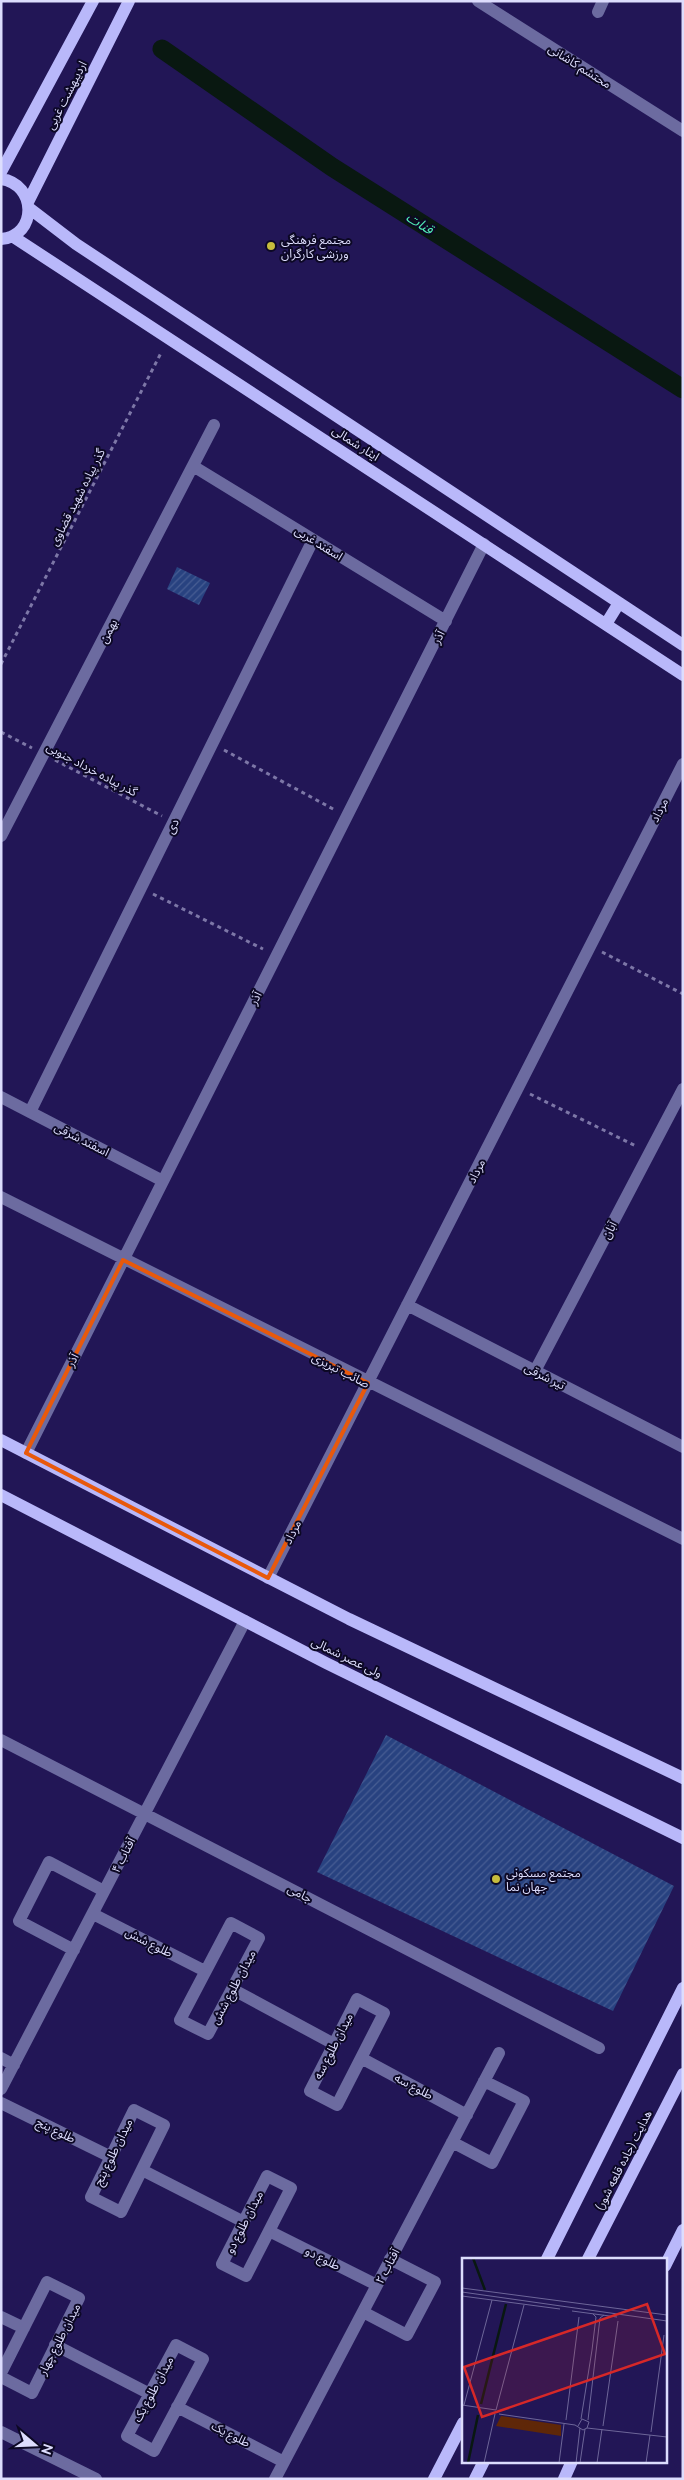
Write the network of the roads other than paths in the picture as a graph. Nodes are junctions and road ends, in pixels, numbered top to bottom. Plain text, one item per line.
1 (93, 1) edge
2 (129, 1) edge
3 (478, 1) edge
4 (683, 131) edge
5 (1, 172) edge
6 (1, 178) edge
7 (29, 205) junction
8 (5, 241) edge
9 (214, 425) dead end
10 (193, 466) junction
11 (313, 540) junction
12 (484, 544) junction
13 (619, 603) junction
14 (446, 621) junction
15 (606, 624) junction
16 (683, 645) edge
17 (683, 675) edge
18 (683, 764) edge
19 (678, 785) edge
20 (1, 836) edge
21 (683, 1089) edge
22 (1, 1097) edge
23 (30, 1112) junction
24 (162, 1181) junction
25 (1, 1198) edge
26 (123, 1260) junction
27 (407, 1306) junction
28 (535, 1371) junction
29 (368, 1383) junction
30 (1, 1440) edge
31 (681, 1442) edge
32 (26, 1452) junction
33 (2, 1497) edge
34 (683, 1539) edge
35 (268, 1578) junction
36 (245, 1621) junction
37 (1, 1740) edge
38 (683, 1778) edge
39 (144, 1812) junction
40 (683, 1838) edge
41 (104, 1891) junction
42 (92, 1914) junction
43 (74, 1950) junction
44 (206, 1971) junction
45 (683, 1988) edge
46 (232, 1989) junction
47 (334, 2044) junction
48 (599, 2048) dead end
49 (499, 2053) dead end
50 (1, 2058) edge
51 (361, 2058) junction
52 (14, 2065) junction
53 (683, 2074) edge
54 (484, 2081) junction
55 (1, 2090) edge
56 (1, 2103) edge
57 (467, 2114) junction
58 (452, 2142) junction
59 (111, 2157) junction
60 (142, 2170) junction
61 (569, 2217) junction
62 (244, 2222) junction
63 (683, 2230) edge
64 (269, 2231) junction
65 (548, 2258) edge
66 (554, 2258) edge
67 (589, 2258) edge
68 (390, 2259) junction
69 (666, 2264) edge
70 (377, 2285) junction
71 (363, 2312) junction
72 (1, 2317) edge
73 (24, 2328) junction
74 (55, 2345) junction
75 (1, 2373) edge
76 (1, 2377) edge
77 (150, 2394) junction
78 (177, 2407) junction
79 (462, 2425) edge
80 (3, 2436) edge
81 (284, 2462) junction
82 (483, 2462) edge
83 (572, 2462) edge
84 (96, 2479) edge
85 (275, 2479) edge
86 (434, 2479) edge
87 (475, 2479) edge
88 (564, 2479) edge

1 - 5 main road, اردیبهشت غربی
2 - 7 main road, اردیبهشت غربی
3 - 4 street, محتشم کاشانی
6 - 7 main road, ایثار شمالی
7 - 8 main road, اردیبهشت غربی
7 - 13 main road, ایثار شمالی
8 - 12 main road, ایثار شمالی
9 - 10 street, بهمن
10 - 11 street, اسفند غربی
10 - 20 street, بهمن
11 - 14 street, اسفند غربی
11 - 23 street, دی
12 - 14 street, آذر
12 - 15 main road, ایثار شمالی
13 - 15 main road
13 - 16 main road, ایثار شمالی
14 - 24 street, آذر
15 - 17 main road, ایثار شمالی
18 - 19 street, مرداد
19 - 27 street, مرداد
21 - 28 street, آبان
22 - 23 street, اسفند شرقی
23 - 24 street, اسفند شرقی
24 - 26 street, آذر
25 - 26 street, صائب تبریزی
26 - 29 street, صائب تبریزی
26 - 32 street, آذر
27 - 28 street, تیر شرقی
27 - 29 street, مرداد
28 - 31 street, تیر شرقی
29 - 34 street, صائب تبریزی
29 - 35 street, مرداد
30 - 32 main road
32 - 35 main road
33 - 36 main road, ولی عصر شمالی
35 - 38 main road
36 - 39 street, آفتاب ۴
36 - 40 main road, ولی عصر شمالی
37 - 39 street, جامی
39 - 41 street, آفتاب ۴
39 - 48 street, جامی
41 - 42 street, آفتاب ۴
41 - 43 street
42 - 43 street, آفتاب ۴
42 - 44 street, طلوع شش
43 - 52 street, آفتاب ۴
44 - 46 street, میدان طلوع شش
44 - 46 street, میدان طلوع شش
45 - 61 main road
46 - 47 street
47 - 51 street, میدان طلوع سه
47 - 51 street, میدان طلوع سه
49 - 54 street, آفتاب ۲
50 - 52 street
51 - 57 street, طلوع سه
52 - 55 street, آفتاب ۴
53 - 67 main road, هدایت (جاده قلعه شور)
54 - 57 street, آفتاب ۲
54 - 58 street
56 - 59 street, طلوع پنج
57 - 58 street, آفتاب ۲
58 - 68 street, آفتاب ۲
59 - 60 street, میدان طلوع پنج
59 - 60 street, میدان طلوع پنج
60 - 62 street
61 - 65 main road
61 - 66 main road
62 - 64 street, میدان طلوع دو
62 - 64 street, میدان طلوع دو
63 - 69 main road
64 - 70 street, طلوع دو
68 - 70 street, آفتاب ۲
68 - 71 street
70 - 71 street, آفتاب ۲
71 - 81 street, آفتاب ۲
72 - 73 street
73 - 74 street, میدان طلوع چهار
73 - 75 street, میدان طلوع چهار
74 - 76 street, میدان طلوع چهار
74 - 77 street
77 - 78 street, میدان طلوع یک
77 - 78 street, میدان طلوع یک
78 - 81 street, طلوع یک
79 - 86 main road
80 - 84 street
81 - 85 street, آفتاب ۲
82 - 87 main road
83 - 88 main road

